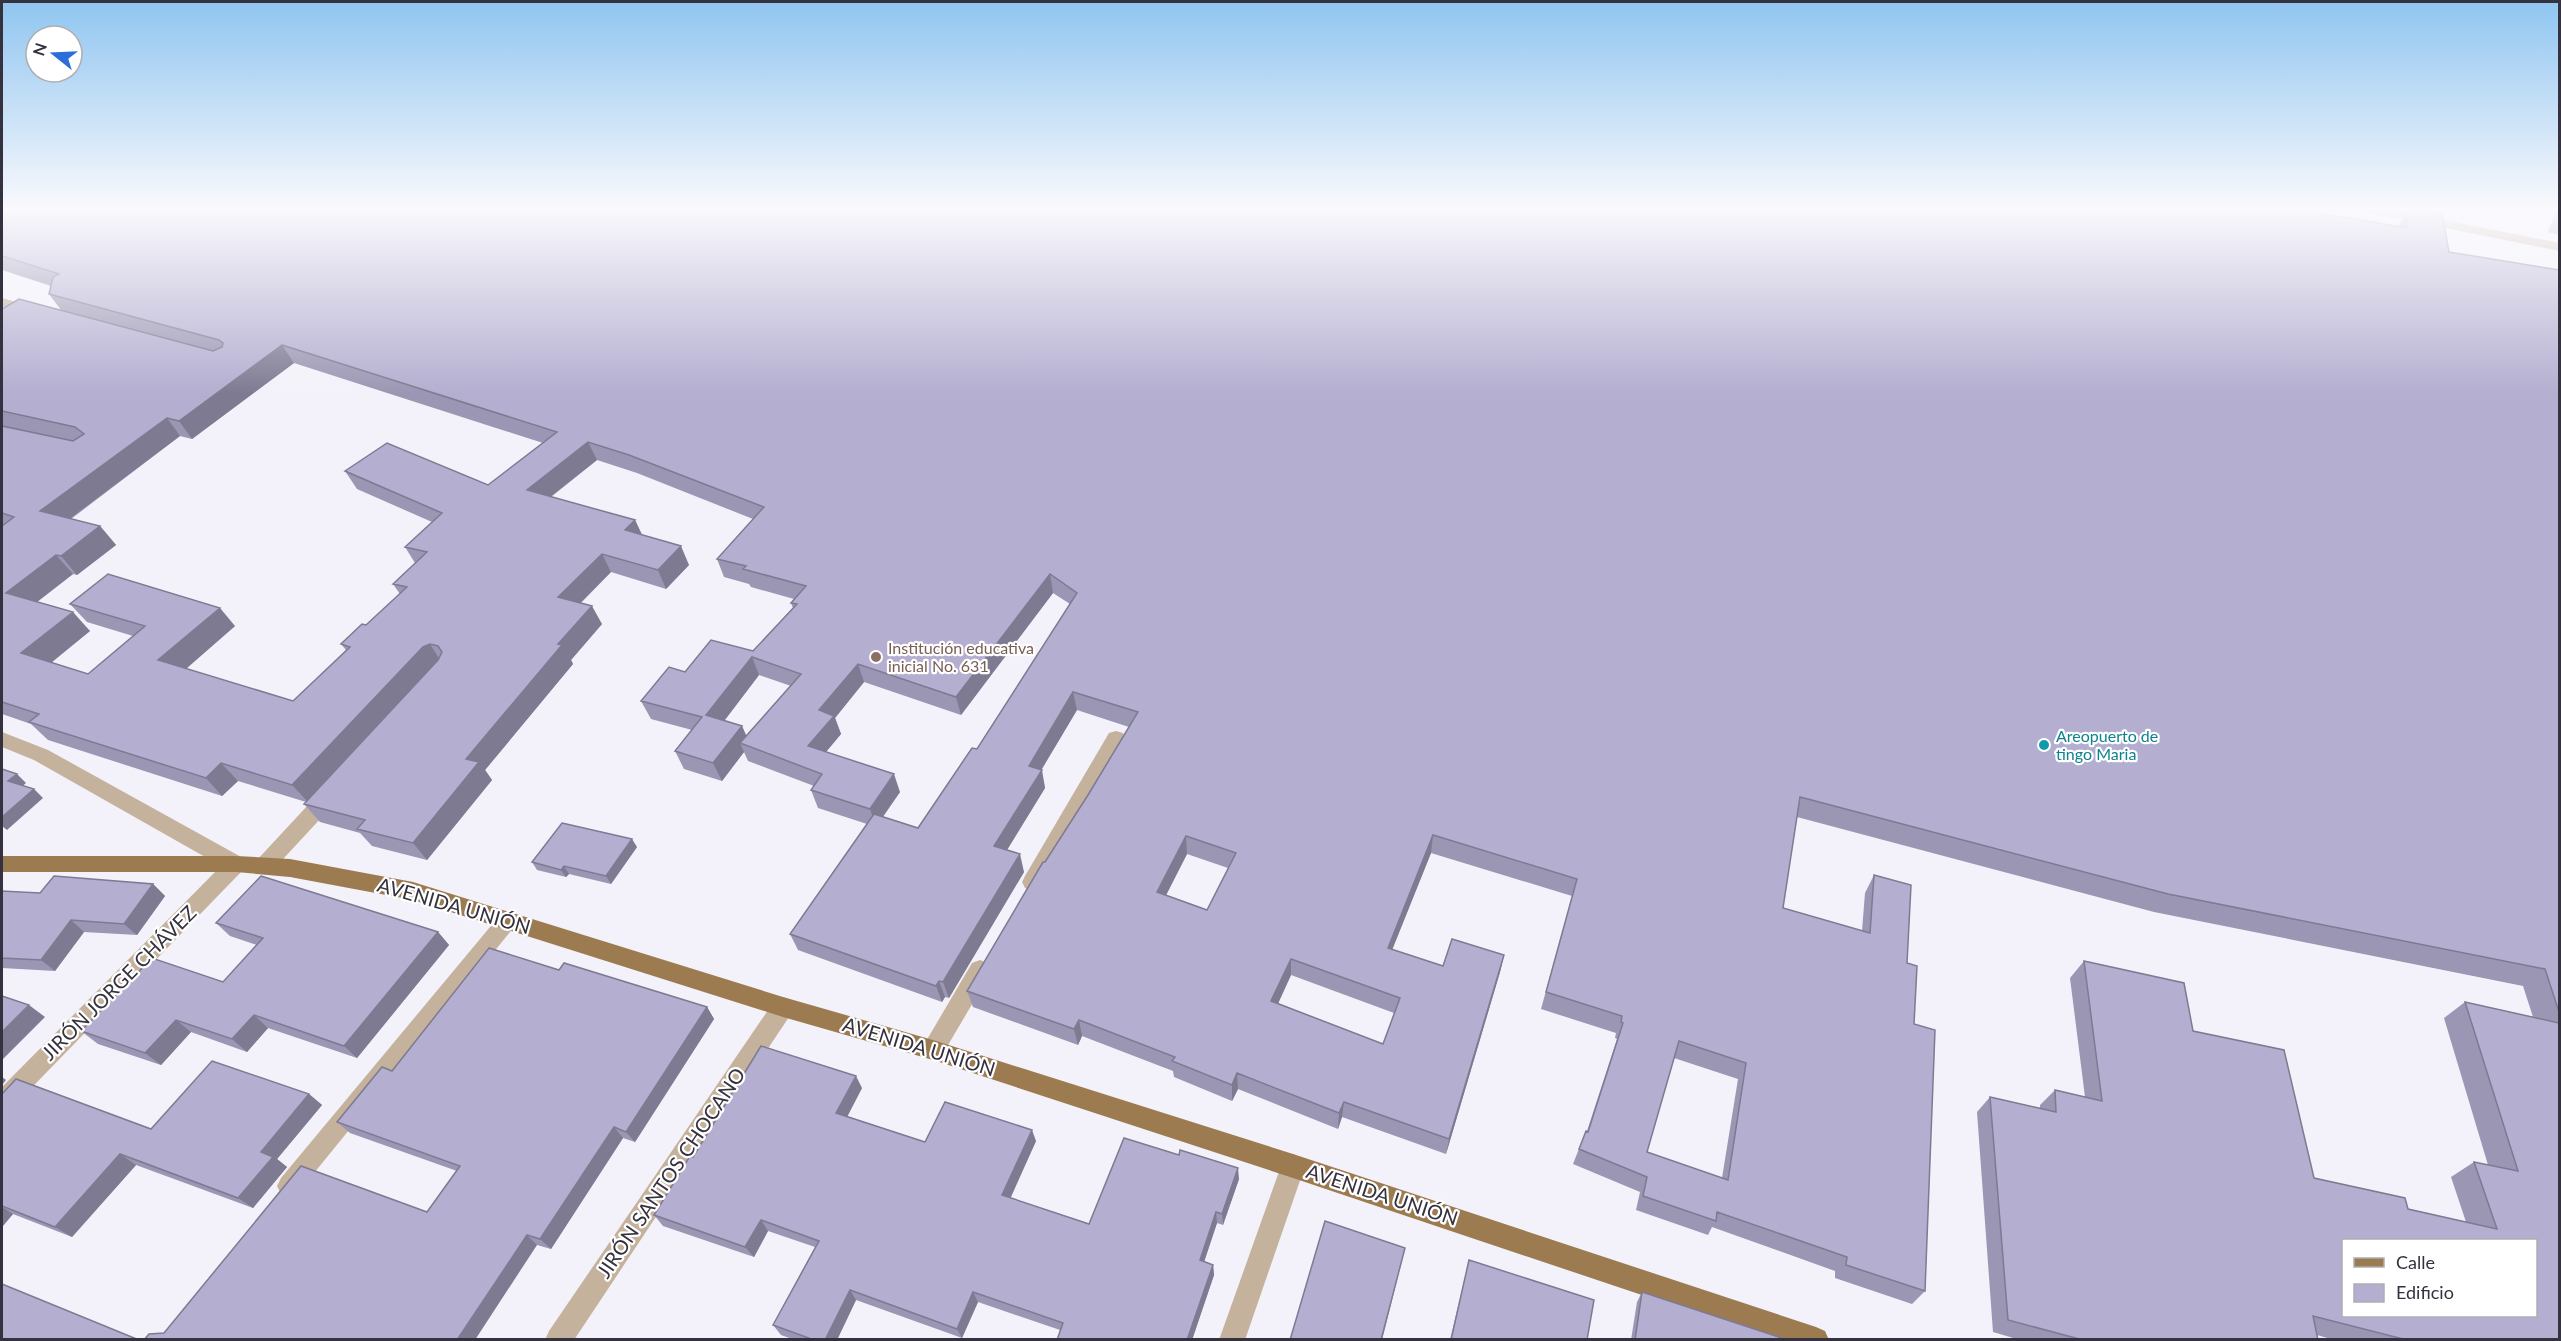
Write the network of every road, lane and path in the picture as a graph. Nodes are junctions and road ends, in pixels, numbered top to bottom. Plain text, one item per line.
1 (2, 303) edge
2 (47, 315) edge
3 (1116, 738) dead end
4 (2, 740) edge
5 (342, 782) edge
6 (2, 864) edge
7 (237, 864) junction
8 (264, 866) junction
9 (1022, 899) edge
10 (507, 921) junction
11 (992, 950) edge
12 (783, 1007) junction
13 (933, 1050) junction
14 (2, 1102) edge
15 (1293, 1166) junction
16 (275, 1203) edge
17 (558, 1340) edge
18 (1232, 1340) edge
19 (1816, 1340) edge

1 - 2 street
3 - 9 street
4 - 7 street
5 - 8 street
6 - 7 main road, AVENIDA UNIÓN
7 - 8 main road, AVENIDA UNIÓN
7 - 14 street, JIRÓN JORGE CHÁVEZ
8 - 10 main road, AVENIDA UNIÓN
10 - 12 main road, AVENIDA UNIÓN
10 - 16 street
11 - 13 street
12 - 13 main road, AVENIDA UNIÓN
12 - 17 street, JIRÓN SANTOS CHOCANO
13 - 15 main road, AVENIDA UNIÓN
15 - 18 street
15 - 19 main road, AVENIDA UNIÓN

